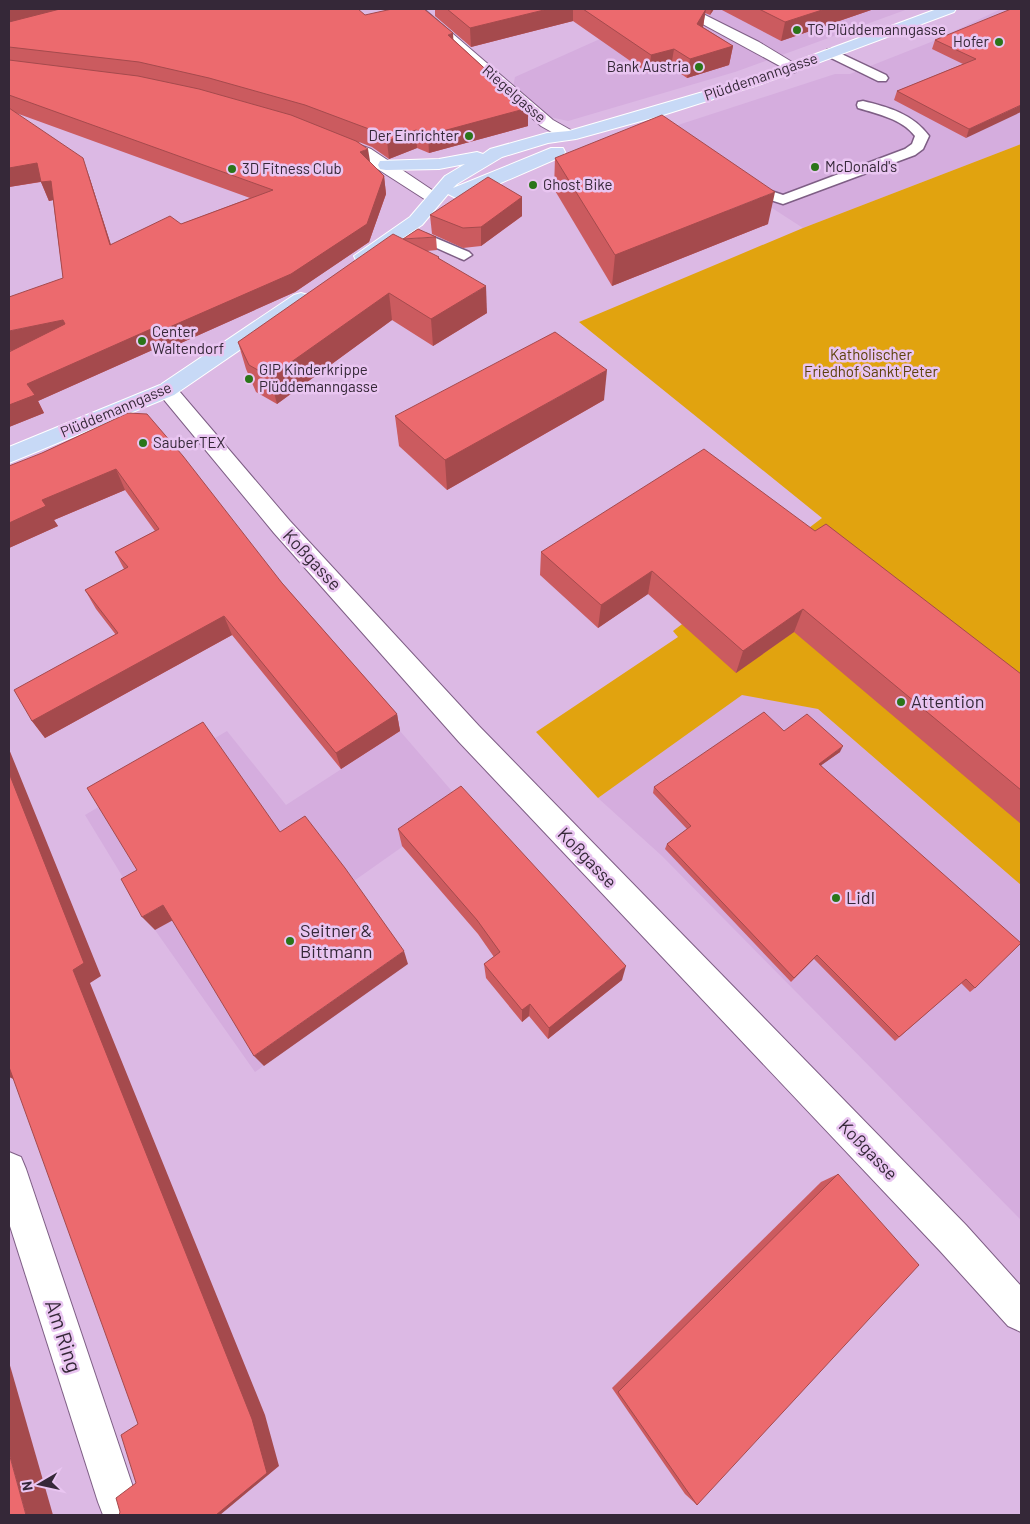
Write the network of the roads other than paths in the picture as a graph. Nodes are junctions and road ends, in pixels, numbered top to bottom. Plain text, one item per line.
1 (416, 9) edge
2 (682, 9) edge
3 (949, 9) edge
4 (831, 53) junction
5 (794, 68) junction
6 (882, 78) dead end
7 (863, 106) dead end
8 (317, 134) edge
9 (570, 136) junction
10 (496, 153) junction
11 (386, 165) junction
12 (736, 173) edge
13 (435, 198) junction
14 (426, 238) edge
15 (464, 255) edge
16 (346, 268) edge
17 (314, 290) edge
18 (167, 390) junction
19 (9, 455) edge
20 (9, 1169) edge
21 (1021, 1313) edge
22 (118, 1502) edge

1 - 9 main road, Riegelgasse
2 - 5 main road
3 - 4 main road, Plüddemanngasse
4 - 5 main road, Plüddemanngasse
4 - 6 lane
5 - 9 main road, Plüddemanngasse
7 - 12 lane
8 - 11 main road
9 - 10 main road, Plüddemanngasse
9 - 13 main road
10 - 11 main road
10 - 13 main road, Plüddemanngasse
11 - 13 main road
13 - 16 main road, Plüddemanngasse
14 - 15 lane
17 - 18 main road, Plüddemanngasse
18 - 19 main road, Plüddemanngasse
18 - 21 main road, Koßgasse
20 - 22 main road, Am Ring

